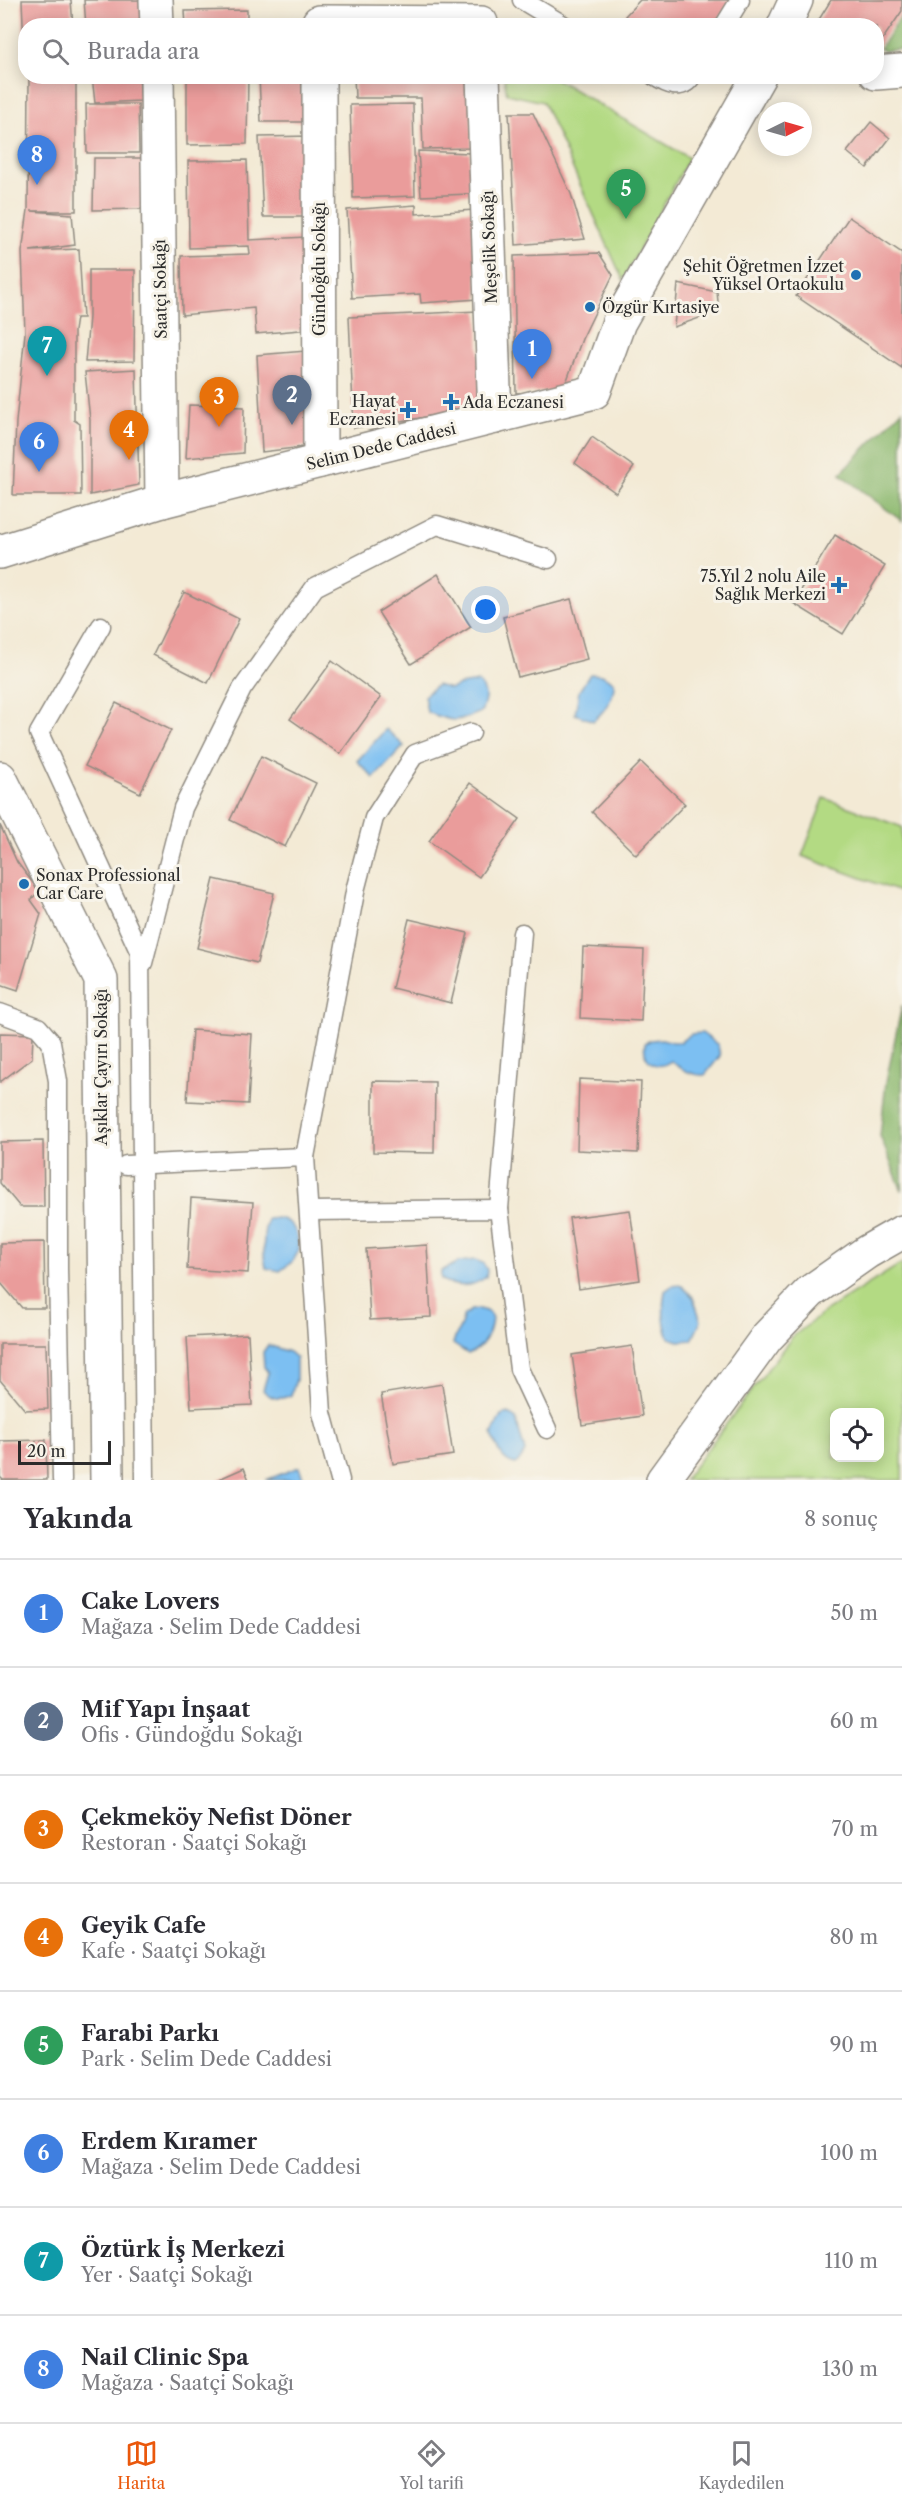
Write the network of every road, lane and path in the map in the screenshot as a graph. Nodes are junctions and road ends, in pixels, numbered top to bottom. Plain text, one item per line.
1 (156, 0) edge
2 (522, 0) edge
3 (740, 0) edge
4 (796, 0) edge
5 (319, 16) edge
6 (157, 18) edge
7 (365, 18) edge
8 (552, 18) edge
9 (729, 18) edge
10 (788, 18) edge
11 (902, 71) edge
12 (884, 72) edge
13 (157, 84) edge
14 (319, 84) edge
15 (483, 84) edge
16 (754, 84) edge
17 (495, 417) junction
18 (320, 461) junction
19 (162, 501) junction
20 (0, 552) edge
21 (548, 559) dead end
22 (101, 626) dead end
23 (471, 733) dead end
24 (0, 778) edge
25 (522, 933) dead end
26 (140, 974) junction
27 (0, 1013) edge
28 (305, 1157) junction
29 (123, 1165) junction
30 (499, 1209) junction
31 (309, 1211) junction
32 (902, 1232) edge
33 (547, 1430) dead end
34 (62, 1480) edge
35 (107, 1480) edge
36 (145, 1480) edge
37 (340, 1480) edge
38 (663, 1480) edge

1 - 6 street
2 - 8 lane
3 - 9 lane
4 - 10 street
5 - 7 street
11 - 12 street
13 - 19 street, Saatçi Sokağı
14 - 18 street, Gündoğdu Sokağı
15 - 17 street, Meşelik Sokağı
16 - 17 street, Selim Dede Caddesi
17 - 18 street, Selim Dede Caddesi
18 - 19 street, Selim Dede Caddesi
19 - 20 street, Selim Dede Caddesi
21 - 26 lane
22 - 26 lane
23 - 28 lane
24 - 29 street, Aşıklar Çayırı Sokağı
25 - 30 lane
26 - 29 lane
27 - 34 lane
28 - 29 lane
28 - 31 lane
29 - 35 street, Aşıklar Çayırı Sokağı
29 - 36 lane
30 - 31 lane
30 - 33 lane
31 - 37 lane
32 - 38 street

